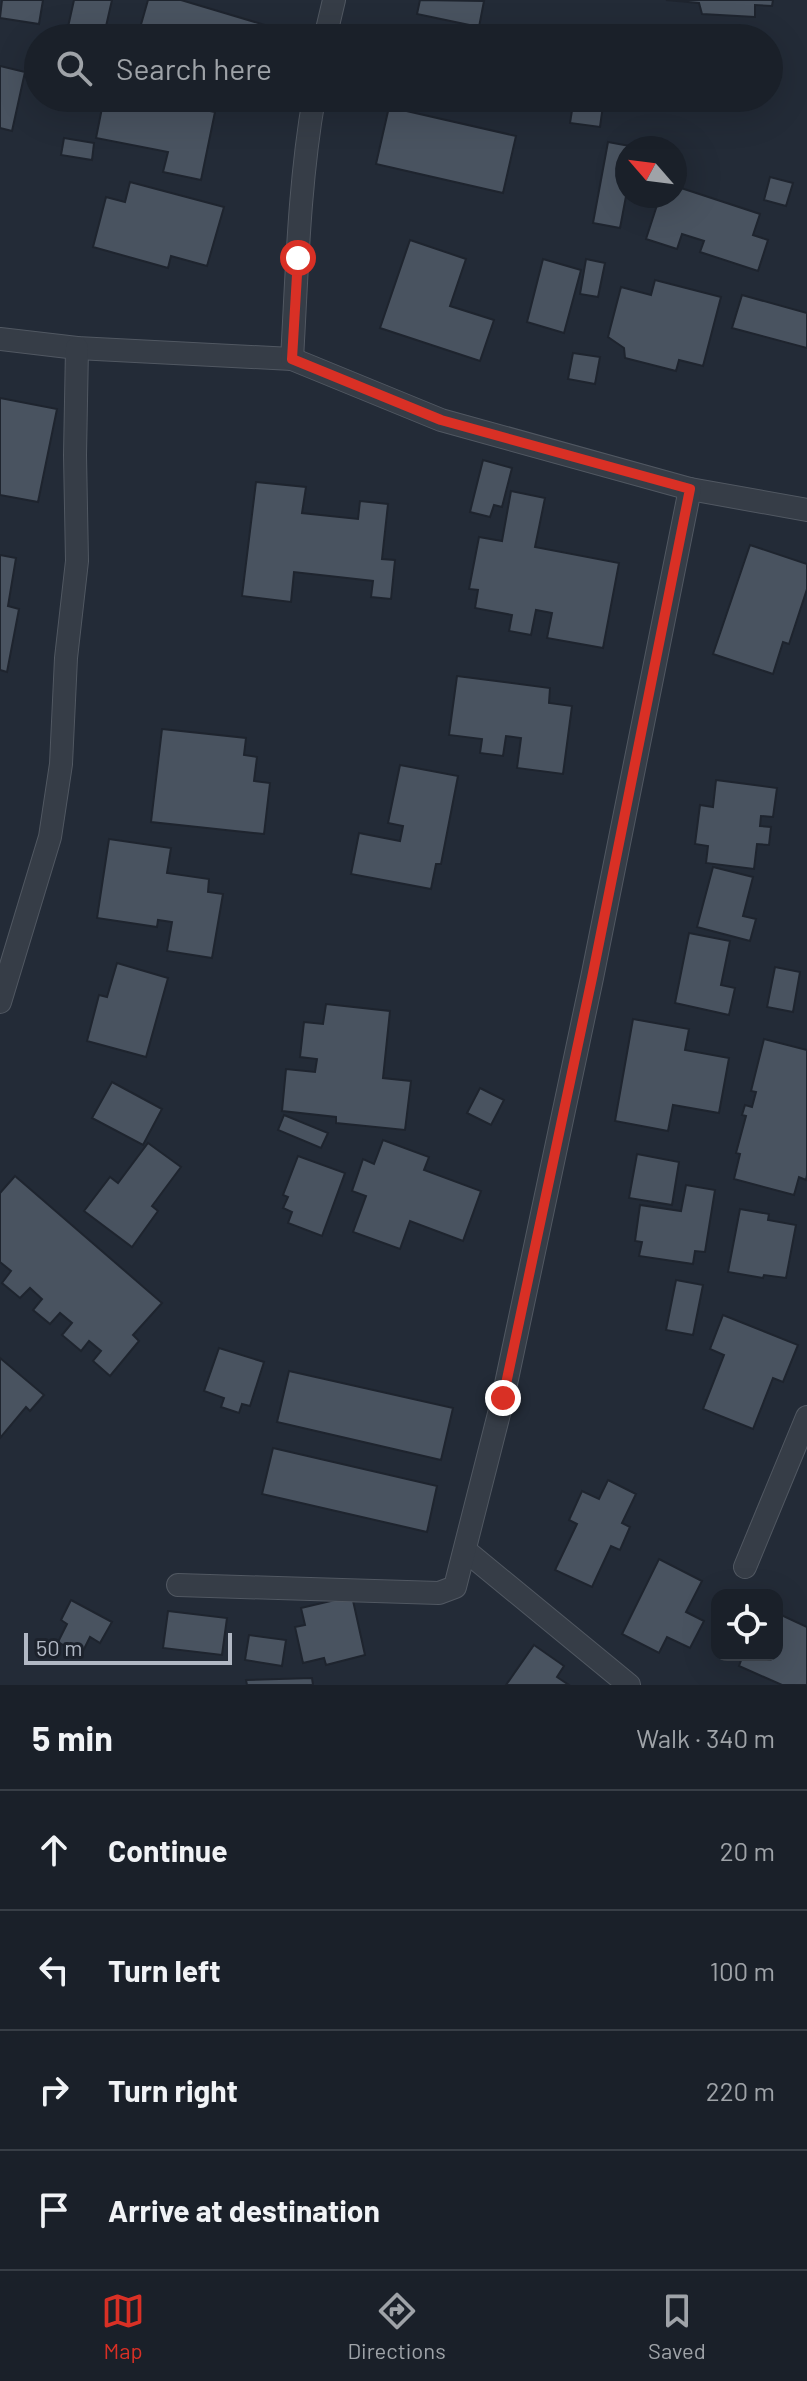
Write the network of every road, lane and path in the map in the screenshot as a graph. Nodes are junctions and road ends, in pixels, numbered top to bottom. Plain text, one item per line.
1 (334, 0) edge
2 (328, 24) edge
3 (313, 112) edge
4 (0, 339) edge
5 (77, 348) junction
6 (292, 359) junction
7 (690, 489) junction
8 (807, 510) edge
9 (0, 1002) edge
10 (807, 1417) edge
11 (466, 1551) junction
12 (745, 1567) dead end
13 (178, 1585) dead end
14 (629, 1685) edge

1 - 2 street
3 - 6 street
4 - 5 street
5 - 6 street
5 - 9 street
6 - 7 street
7 - 8 street
7 - 11 street
10 - 12 street
11 - 13 street
11 - 14 street

